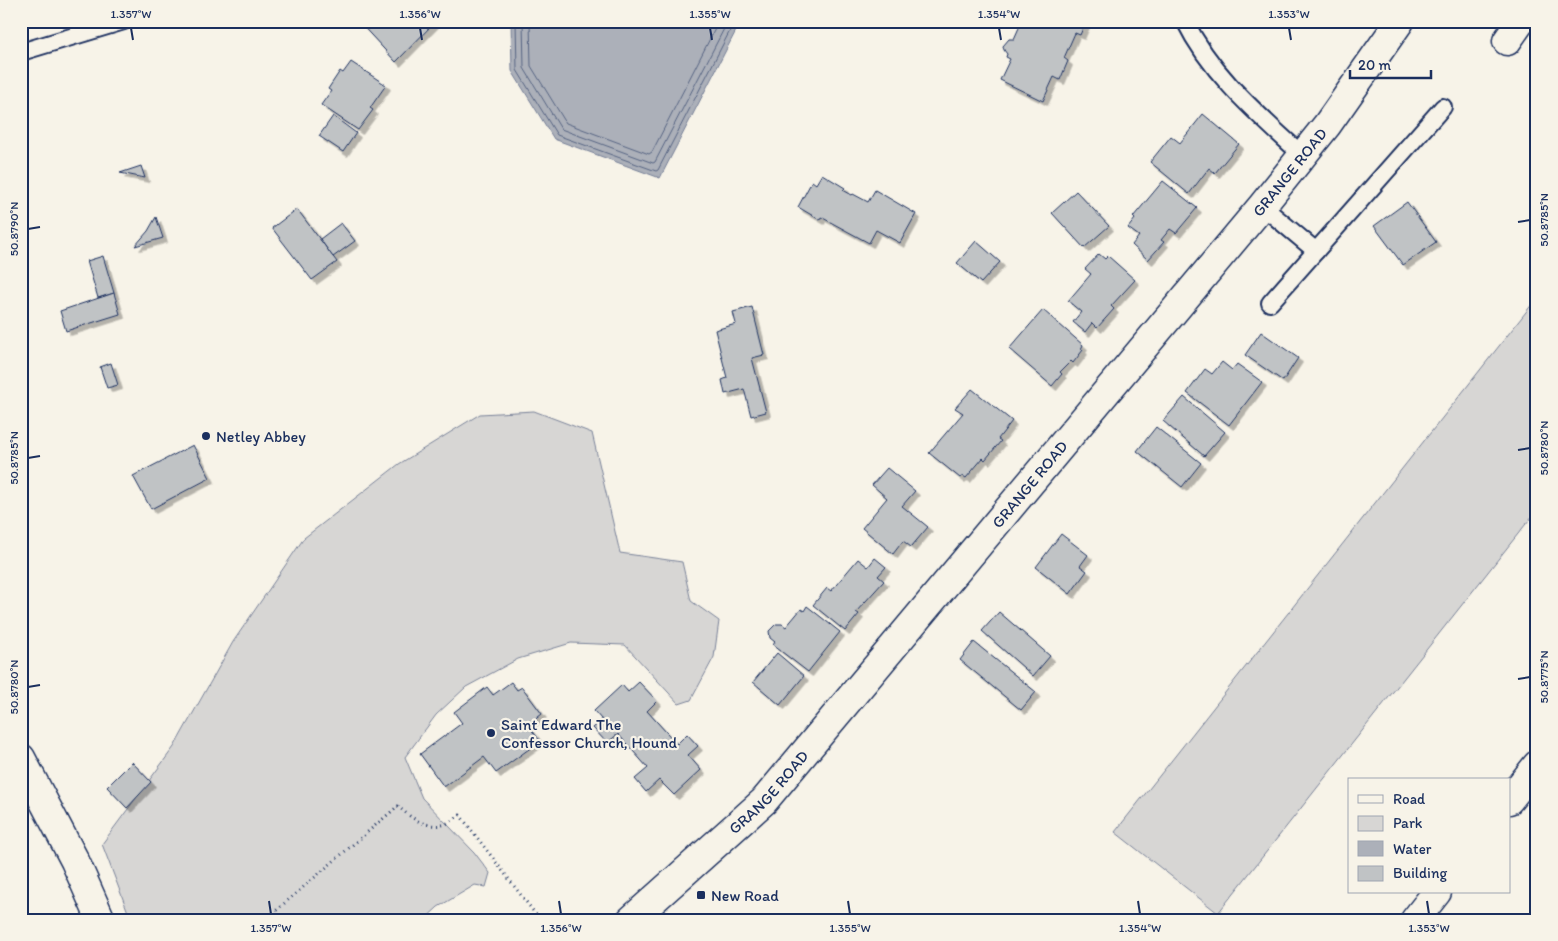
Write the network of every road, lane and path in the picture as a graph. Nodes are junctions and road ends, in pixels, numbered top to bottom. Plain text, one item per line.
1 (124, 21) edge
2 (1185, 21) edge
3 (1400, 21) edge
4 (21, 52) edge
5 (1443, 107) dead end
6 (1302, 155) junction
7 (1262, 206) junction
8 (1316, 251) junction
9 (1270, 304) dead end
10 (21, 758) edge
11 (1537, 765) edge
12 (1510, 799) edge
13 (1434, 894) edge
14 (101, 920) edge
15 (265, 920) edge
16 (540, 920) edge
17 (631, 920) edge
18 (1415, 920) edge

1 - 4 lane
2 - 6 lane
3 - 6 street, GRANGE ROAD
5 - 8 lane
6 - 7 street, GRANGE ROAD
7 - 8 lane
7 - 17 street, GRANGE ROAD
8 - 9 lane
10 - 14 street
11 - 12 street
13 - 18 street
15 - 16 path

